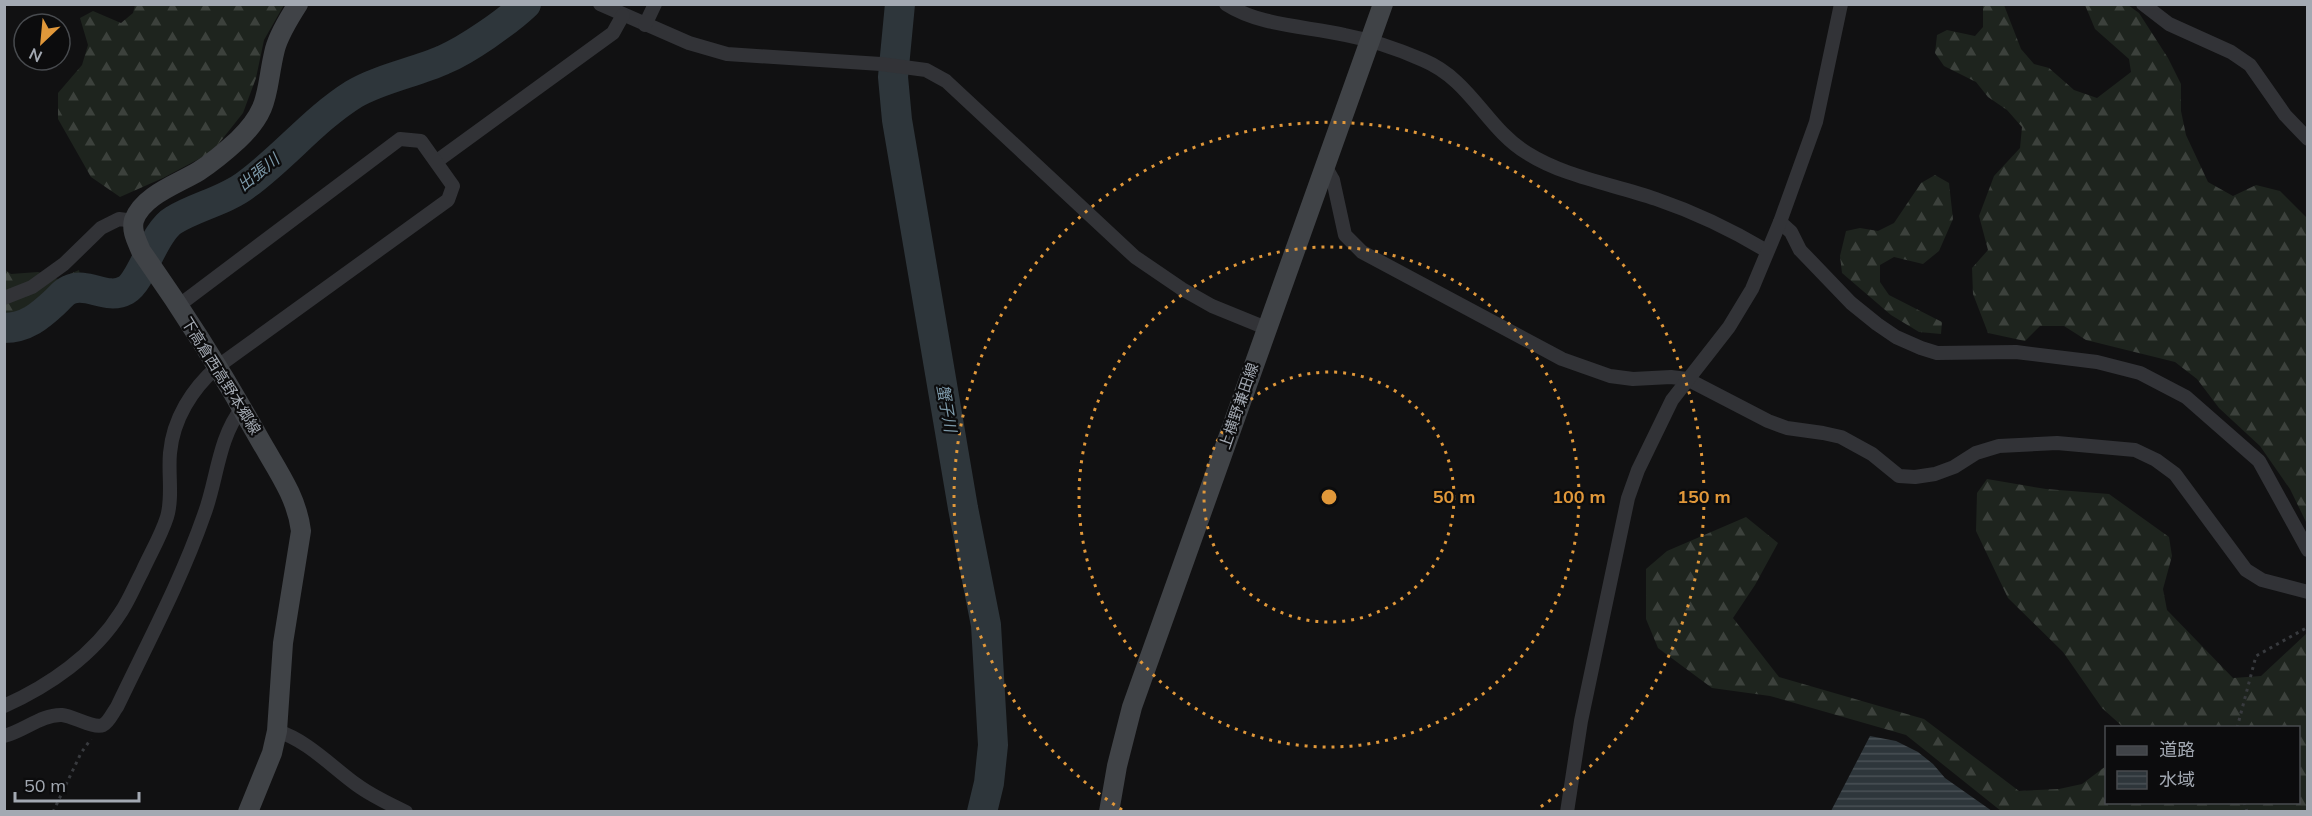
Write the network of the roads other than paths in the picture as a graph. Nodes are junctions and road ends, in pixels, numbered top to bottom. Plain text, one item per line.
1 (298, 4) edge
2 (600, 4) edge
3 (655, 4) edge
4 (1226, 4) edge
5 (1383, 4) edge
6 (1841, 4) edge
7 (2144, 4) edge
8 (623, 15) junction
9 (645, 25) junction
10 (1370, 42) junction
11 (2307, 139) edge
12 (437, 161) junction
13 (1325, 166) junction
14 (134, 221) junction
15 (1780, 222) junction
16 (1767, 251) junction
17 (4, 298) edge
18 (178, 306) junction
19 (1266, 328) junction
20 (217, 367) junction
21 (1687, 379) junction
22 (242, 408) junction
23 (2307, 550) edge
24 (2307, 592) edge
25 (4, 706) edge
26 (277, 731) junction
27 (4, 736) edge
28 (248, 812) edge
29 (406, 812) edge
30 (1109, 812) edge
31 (1567, 812) edge

1 - 14 main road
2 - 8 street
3 - 9 street
4 - 10 street
5 - 10 main road, 上横野兼田線
6 - 15 street
7 - 11 street
8 - 9 street
8 - 12 street
9 - 19 street
10 - 13 main road, 上横野兼田線
10 - 16 street
12 - 18 street
12 - 20 street
13 - 19 main road, 上横野兼田線
13 - 21 street
14 - 17 street
14 - 18 main road, 下高倉西高野本郷線
15 - 16 street
15 - 23 street
16 - 21 street
18 - 20 main road, 下高倉西高野本郷線
19 - 30 main road, 上横野兼田線
20 - 22 main road, 下高倉西高野本郷線
20 - 25 street
21 - 24 street
21 - 31 street
22 - 26 main road, 下高倉西高野本郷線
22 - 27 street
26 - 28 main road, 下高倉西高野本郷線
26 - 29 street

